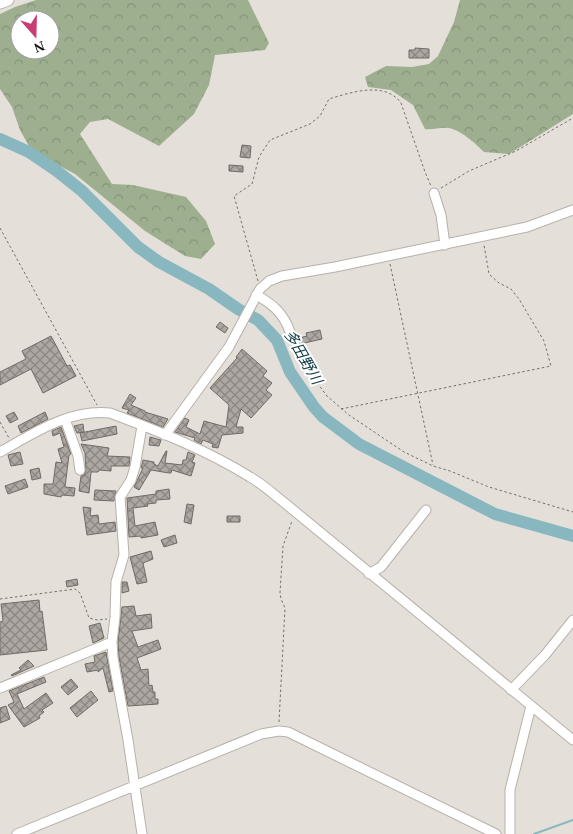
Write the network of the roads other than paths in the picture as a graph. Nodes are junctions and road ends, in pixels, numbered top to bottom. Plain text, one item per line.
1 (8, 0) edge
2 (0, 3) edge
3 (434, 193) road end
4 (573, 210) edge
5 (445, 245) junction
6 (257, 294) junction
7 (290, 332) road end
8 (65, 419) junction
9 (142, 426) junction
10 (165, 435) junction
11 (0, 452) edge
12 (80, 470) dead end
13 (426, 510) dead end
14 (369, 574) junction
15 (573, 620) edge
16 (112, 642) junction
17 (0, 688) edge
18 (511, 690) junction
19 (531, 706) junction
20 (573, 740) edge
21 (136, 786) junction
22 (17, 834) edge
23 (142, 834) edge
24 (496, 834) edge
25 (510, 834) edge

1 - 2 street
3 - 5 street
4 - 5 street
5 - 6 street
6 - 7 street
6 - 10 street
8 - 9 street
8 - 11 street
8 - 12 street
9 - 10 street
9 - 16 street
10 - 14 street
13 - 14 street
14 - 18 street
15 - 18 street
16 - 17 street
16 - 21 street
18 - 19 street
19 - 20 street
19 - 25 street
21 - 22 street
21 - 23 street
21 - 24 street

